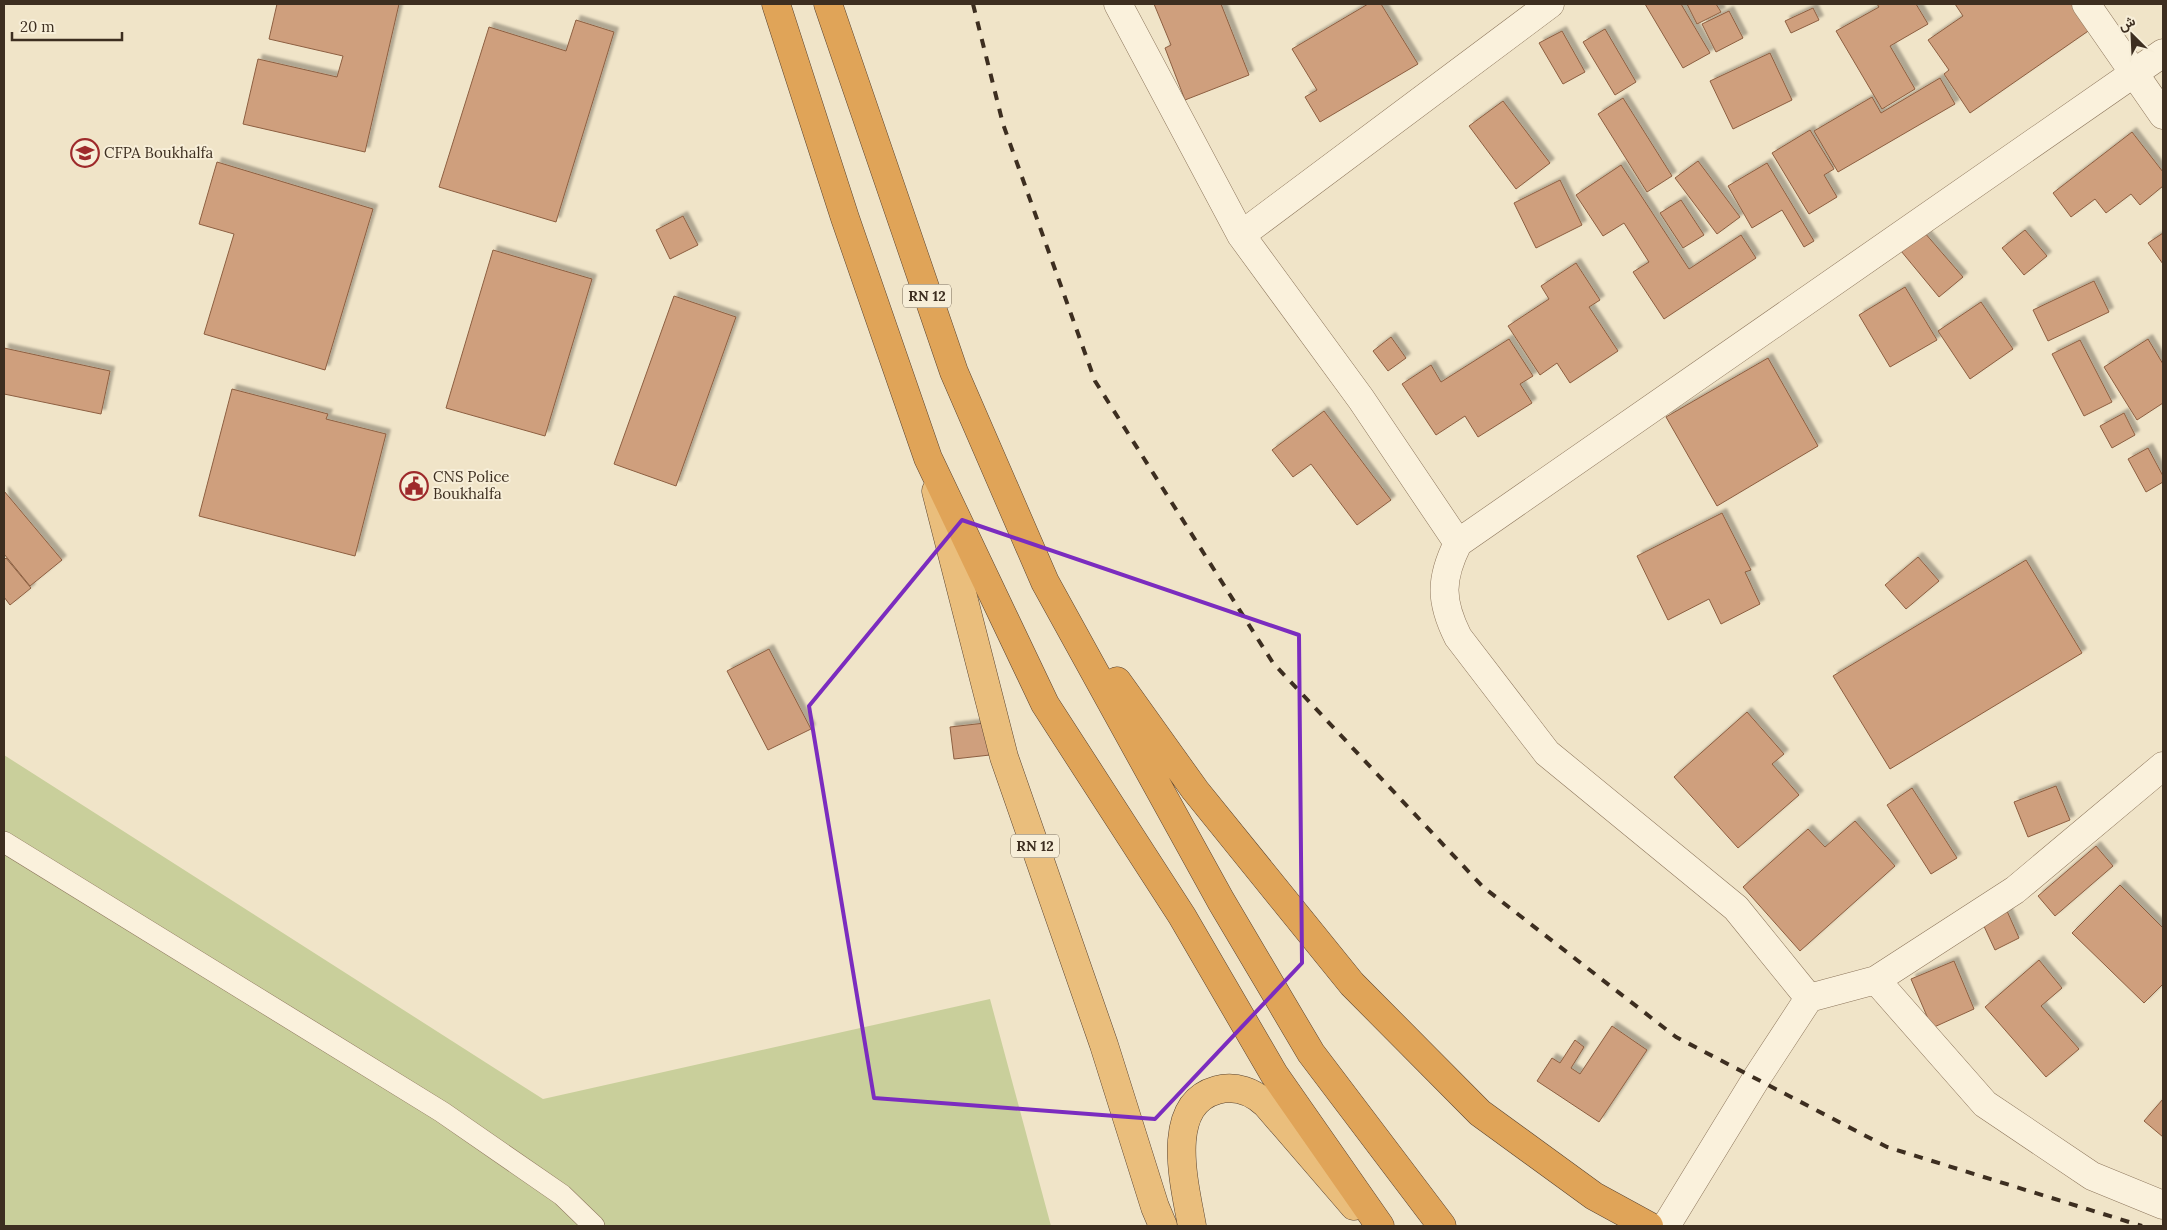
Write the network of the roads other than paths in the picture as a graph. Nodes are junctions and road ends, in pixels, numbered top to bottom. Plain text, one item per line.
1 (776, 4) edge
2 (828, 4) edge
3 (1118, 4) edge
4 (1550, 4) edge
5 (2086, 4) edge
6 (2163, 53) edge
7 (2133, 73) junction
8 (2163, 115) edge
9 (1241, 235) junction
10 (928, 458) junction
11 (1458, 543) junction
12 (1045, 582) junction
13 (2163, 766) edge
14 (4, 842) edge
15 (1876, 980) junction
16 (1809, 998) junction
17 (2163, 1205) edge
18 (594, 1226) edge
19 (1163, 1226) edge
20 (1192, 1226) edge
21 (1371, 1226) edge
22 (1380, 1226) edge
23 (1442, 1226) edge
24 (1649, 1226) edge
25 (1666, 1226) edge

1 - 10 highway, RN 12
2 - 12 highway, RN 12
3 - 9 street
4 - 9 street
5 - 7 street
6 - 7 street
7 - 8 street
7 - 11 street
9 - 11 street
10 - 19 highway, RN 12
10 - 22 highway
11 - 16 street
12 - 23 highway
12 - 24 highway
13 - 15 street
14 - 18 lane
15 - 16 street
15 - 17 street
16 - 25 street
20 - 21 highway

